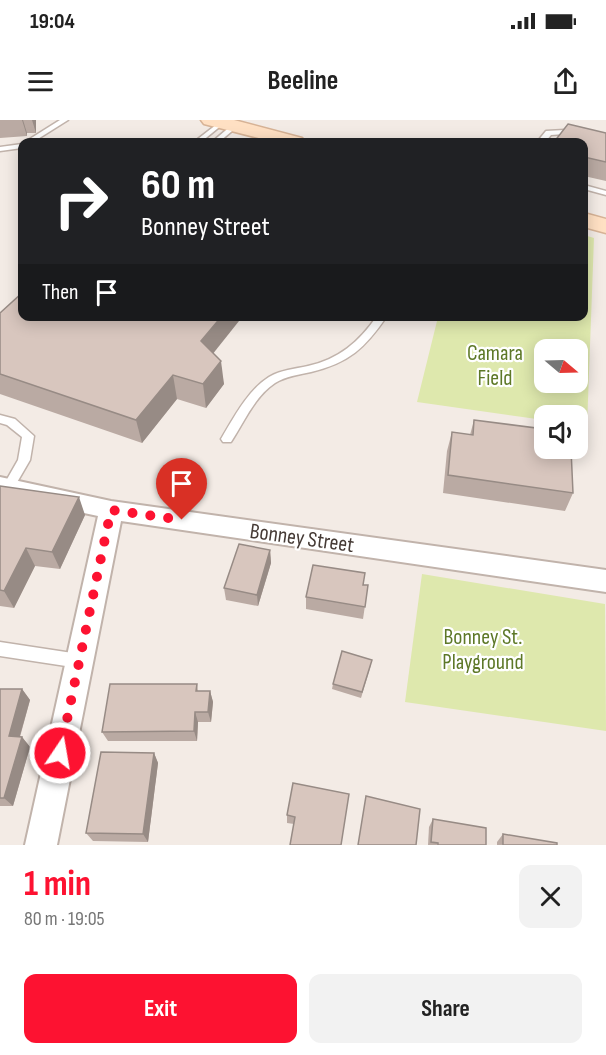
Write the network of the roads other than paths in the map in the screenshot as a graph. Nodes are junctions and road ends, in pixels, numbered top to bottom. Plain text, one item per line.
1 (65, 120) edge
2 (222, 123) edge
3 (35, 138) edge
4 (202, 138) edge
5 (216, 138) edge
6 (280, 138) edge
7 (545, 138) edge
8 (606, 141) edge
9 (18, 147) edge
10 (0, 149) edge
11 (588, 188) edge
12 (606, 193) edge
13 (588, 221) edge
14 (606, 226) edge
15 (379, 321) edge
16 (0, 419) edge
17 (227, 439) dead end
18 (4, 487) edge
19 (111, 510) junction
20 (606, 581) edge
21 (0, 649) edge
22 (80, 661) junction
23 (41, 845) edge

1 - 3 lane
2 - 4 lane
2 - 5 lane
2 - 6 street
7 - 8 lane
9 - 10 lane
11 - 12 lane
13 - 14 street
15 - 17 lane
16 - 18 lane
18 - 19 street, Bonney Street
19 - 20 street, Bonney Street
19 - 22 street
21 - 22 lane
22 - 23 street

